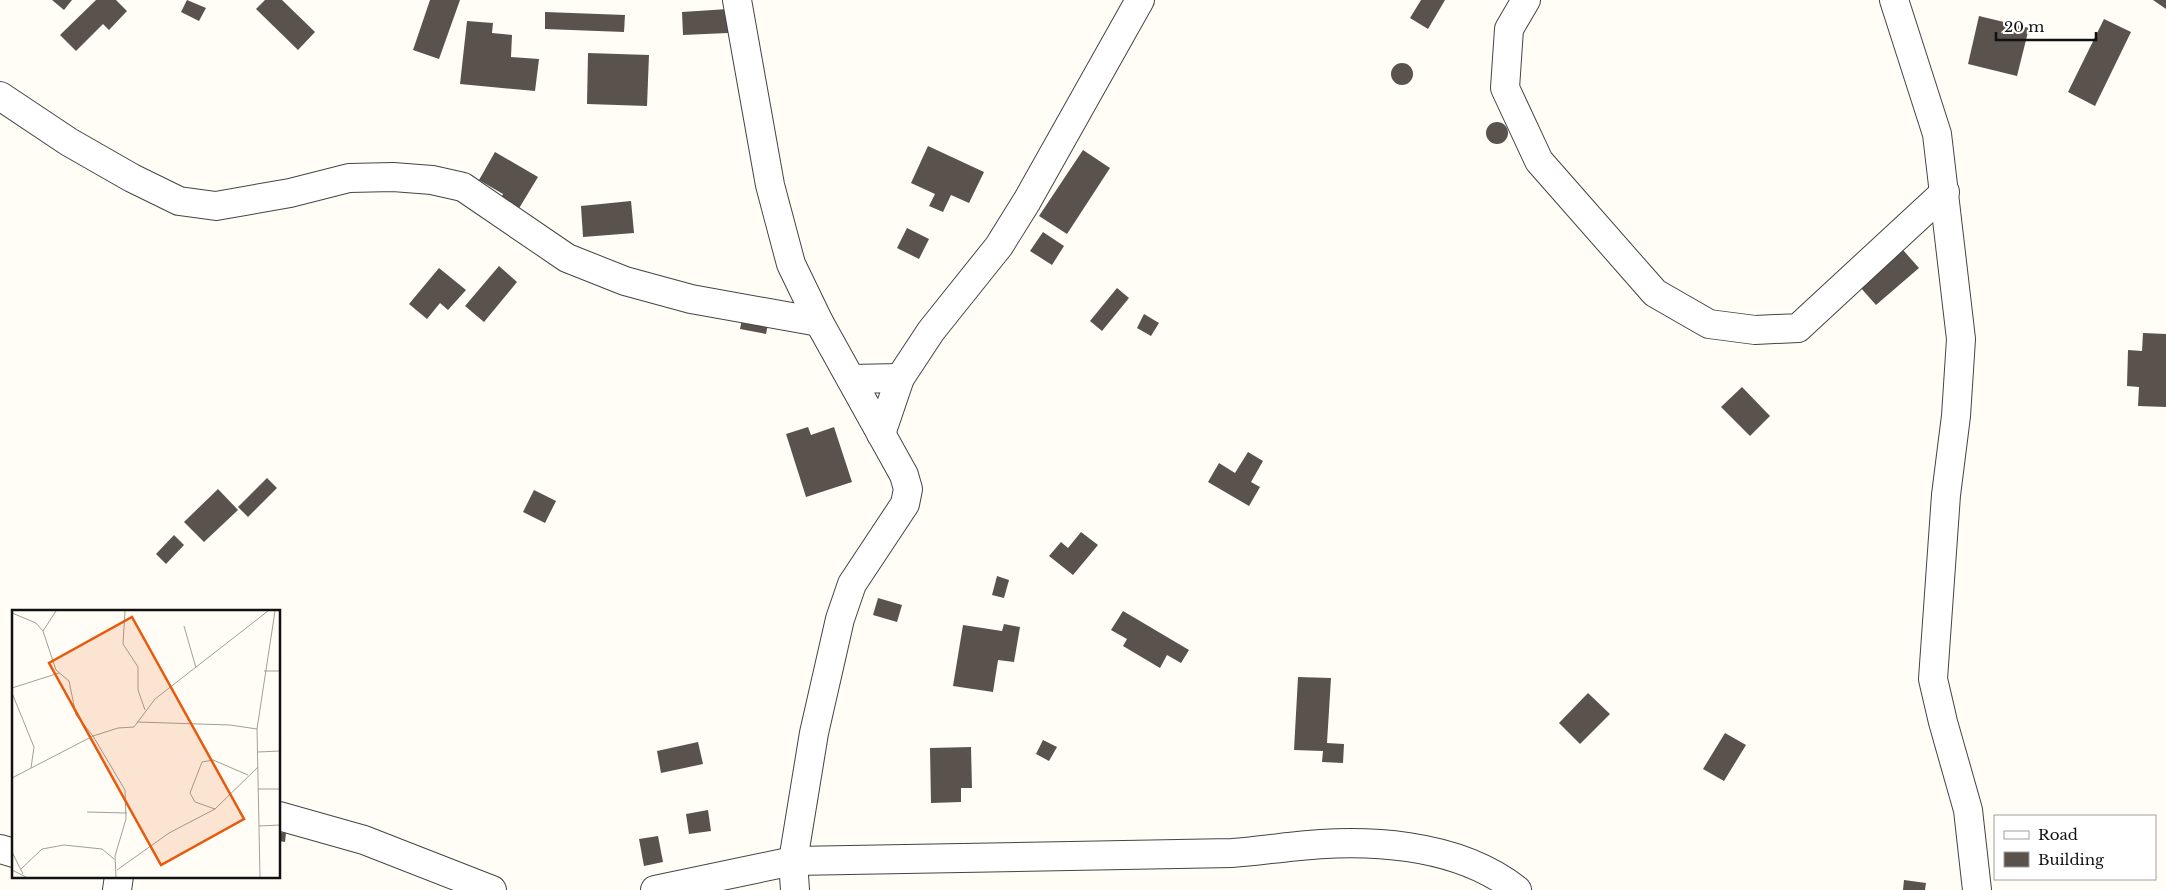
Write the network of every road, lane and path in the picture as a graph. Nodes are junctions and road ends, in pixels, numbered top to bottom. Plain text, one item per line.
1 (737, 0) edge
2 (1140, 0) edge
3 (1526, 0) edge
4 (1894, 0) edge
5 (0, 96) edge
6 (1945, 192) junction
7 (819, 322) junction
8 (900, 378) junction
9 (851, 379) junction
10 (881, 434) junction
11 (280, 816) edge
12 (0, 849) edge
13 (12, 853) edge
14 (793, 861) junction
15 (492, 890) edge
16 (655, 890) edge
17 (795, 890) edge
18 (1517, 890) edge
19 (1978, 890) edge

1 - 7 street
2 - 8 street
3 - 6 street
4 - 6 street
5 - 7 street
6 - 19 street
7 - 9 street
8 - 9 street
8 - 10 street
9 - 10 street
10 - 14 street
11 - 15 street
12 - 13 street
14 - 16 street
14 - 17 street
14 - 18 street

